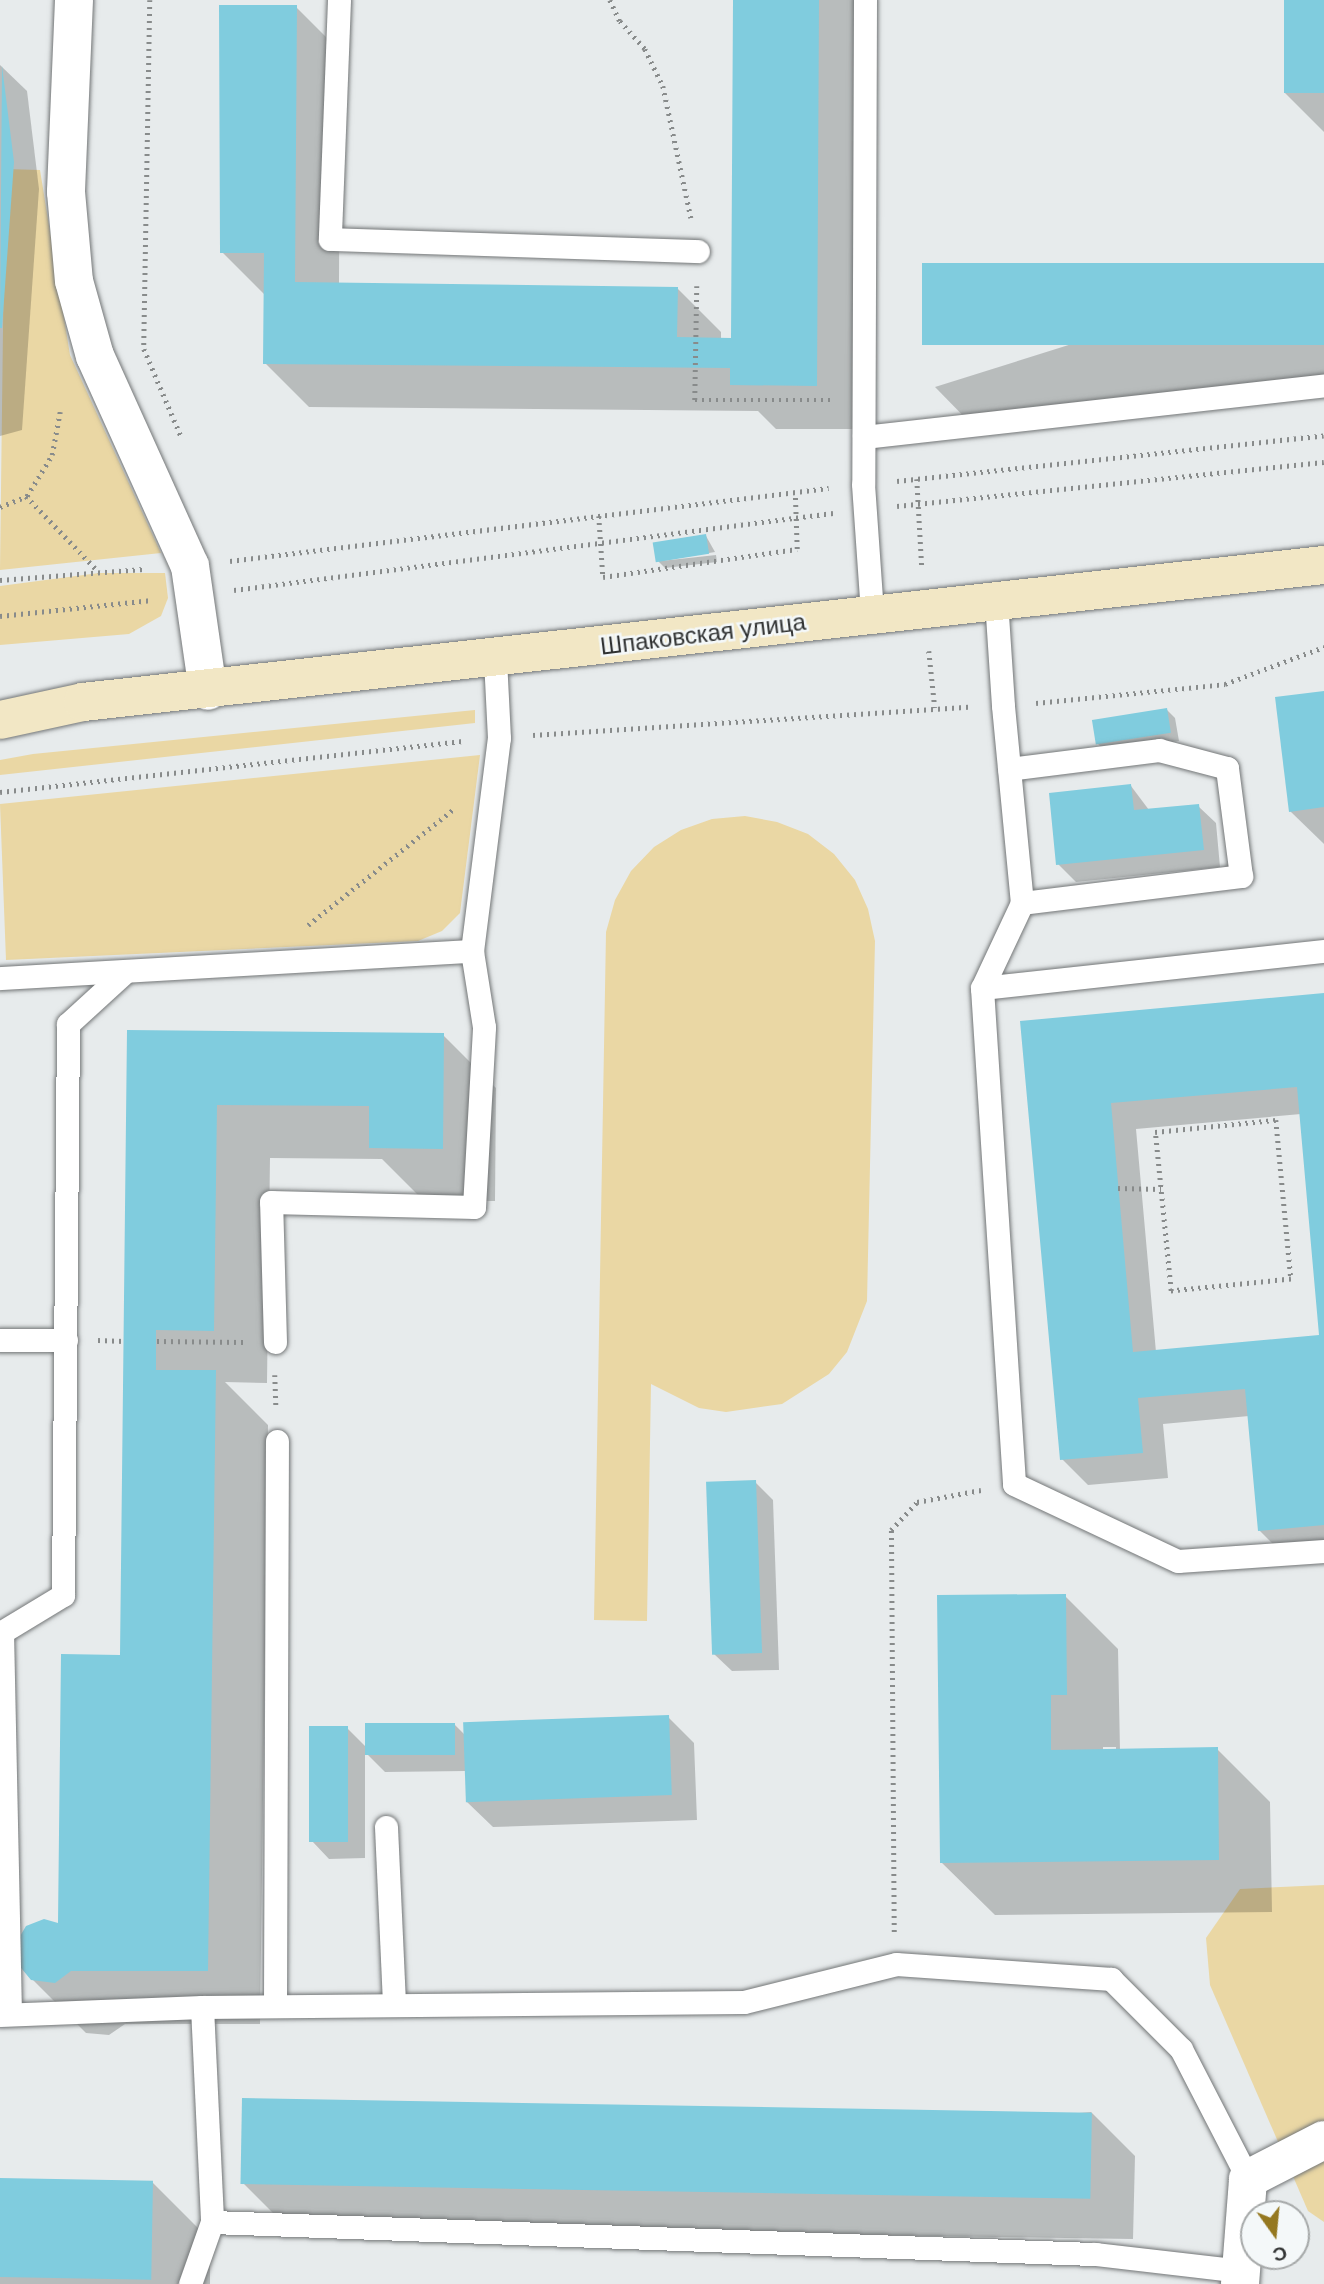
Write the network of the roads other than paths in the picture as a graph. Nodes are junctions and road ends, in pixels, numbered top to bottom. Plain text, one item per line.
1 (74, 0) edge
2 (339, 0) edge
3 (865, 0) edge
4 (698, 251) dead end
5 (1324, 385) edge
6 (864, 437) junction
7 (1324, 565) edge
8 (996, 600) junction
9 (872, 613) junction
10 (495, 659) junction
11 (208, 691) junction
12 (0, 697) edge
13 (83, 702) junction
14 (0, 720) edge
15 (1009, 769) junction
16 (1022, 903) junction
17 (472, 951) junction
18 (1324, 951) edge
19 (125, 972) junction
20 (0, 978) edge
21 (982, 988) junction
22 (0, 1340) edge
23 (66, 1340) junction
24 (275, 1342) road end
25 (277, 1441) road end
26 (1324, 1551) edge
27 (1, 1632) edge
28 (386, 1827) dead end
29 (394, 2004) junction
30 (275, 2006) junction
31 (202, 2007) junction
32 (5, 2015) edge
33 (1324, 2140) edge
34 (1248, 2179) junction
35 (212, 2222) junction
36 (1241, 2277) edge
37 (190, 2284) edge

1 - 11 street
2 - 4 lane
3 - 6 lane
5 - 6 lane
6 - 9 lane
7 - 8 main road, Шпаковская улица
8 - 9 main road, Шпаковская улица
8 - 15 lane
9 - 10 main road, Шпаковская улица
10 - 11 main road, Шпаковская улица
10 - 17 lane
11 - 13 main road, Шпаковская улица
12 - 13 main road, Шпаковская улица
13 - 14 main road, Шпаковская улица
15 - 16 lane
15 - 16 lane
16 - 21 lane
17 - 19 lane
17 - 24 lane
18 - 21 lane
19 - 20 lane
19 - 23 lane
21 - 26 lane
22 - 23 lane
23 - 27 lane
25 - 30 lane
27 - 32 lane
28 - 29 lane
29 - 30 lane
29 - 34 lane
30 - 31 lane
31 - 32 lane
31 - 35 lane
33 - 34 street
34 - 36 street
35 - 36 lane
35 - 37 lane

